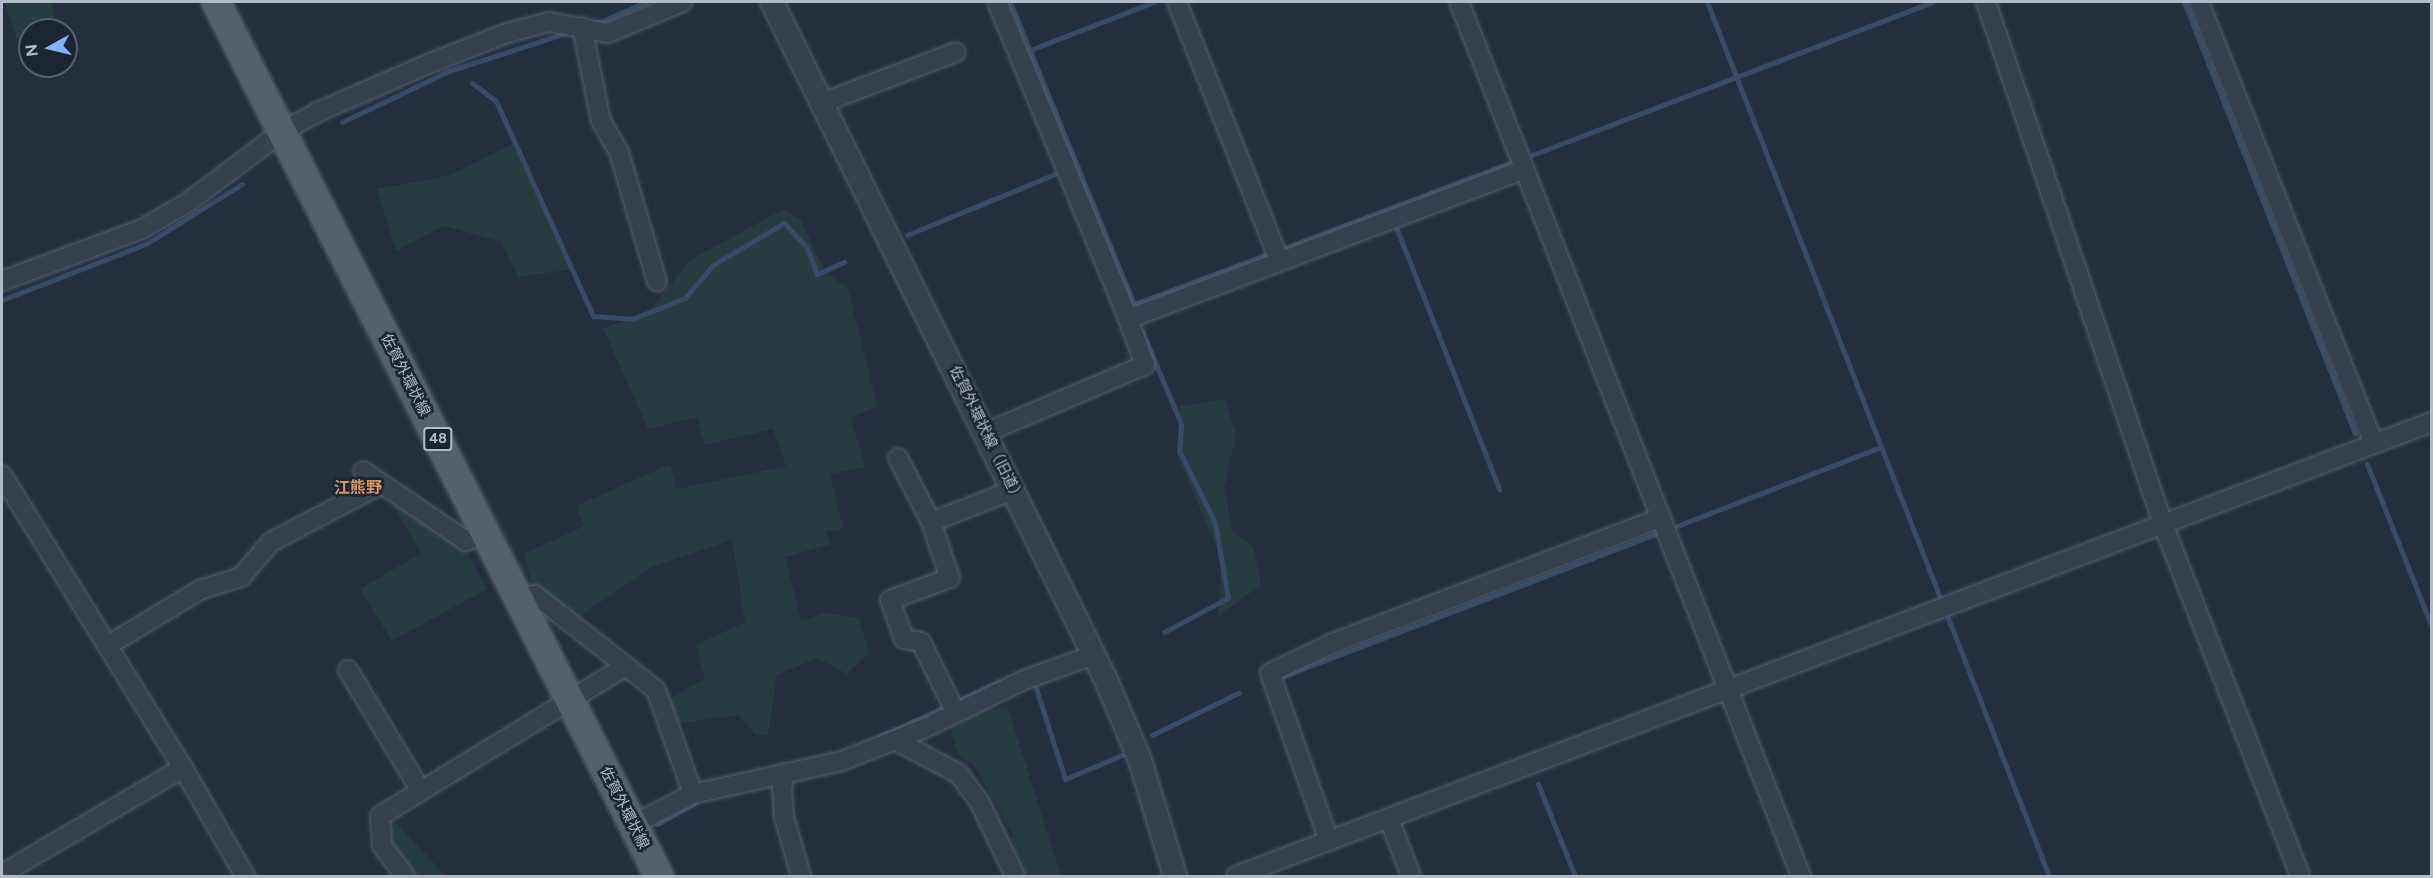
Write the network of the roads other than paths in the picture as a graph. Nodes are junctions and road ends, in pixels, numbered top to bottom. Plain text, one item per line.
1 (216, 2) edge
2 (683, 2) edge
3 (772, 2) edge
4 (997, 2) edge
5 (1177, 2) edge
6 (1459, 2) edge
7 (1986, 2) edge
8 (2199, 2) edge
9 (576, 31) junction
10 (956, 52) dead end
11 (822, 103) junction
12 (283, 131) junction
13 (1524, 169) junction
14 (1280, 260) junction
15 (2, 281) edge
16 (657, 282) dead end
17 (1128, 319) junction
18 (2432, 422) edge
19 (985, 433) junction
20 (2374, 444) junction
21 (898, 458) dead end
22 (363, 471) dead end
23 (2, 475) edge
24 (381, 483) junction
25 (1013, 490) junction
26 (1661, 518) junction
27 (931, 522) junction
28 (2163, 524) junction
29 (485, 533) junction
30 (518, 598) junction
31 (107, 646) junction
32 (1094, 655) junction
33 (626, 666) junction
34 (348, 670) dead end
35 (1728, 690) junction
36 (570, 700) junction
37 (956, 713) junction
38 (895, 740) junction
39 (183, 768) junction
40 (785, 773) junction
41 (421, 791) junction
42 (693, 794) junction
43 (1389, 819) junction
44 (632, 825) junction
45 (1329, 841) junction
46 (2, 874) edge
47 (245, 876) edge
48 (405, 876) edge
49 (659, 876) edge
50 (801, 876) edge
51 (1015, 876) edge
52 (1175, 876) edge
53 (1236, 876) edge
54 (1411, 876) edge
55 (1801, 876) edge
56 (2300, 876) edge

1 - 12 main road, 佐賀外環状線 / 48
2 - 9 street
3 - 11 street, 佐賀外環状線（旧道）
4 - 17 street
5 - 14 street
6 - 13 street
7 - 28 street
8 - 20 street
9 - 12 street
9 - 16 street
10 - 11 street
11 - 19 street, 佐賀外環状線（旧道）
12 - 15 street
12 - 29 main road, 佐賀外環状線 / 48
13 - 14 street
13 - 26 street
14 - 17 street
17 - 19 street
18 - 20 street
19 - 25 street, 佐賀外環状線（旧道）
20 - 28 street
21 - 27 street
22 - 24 street
23 - 31 street
24 - 29 street
24 - 31 street
25 - 27 street
25 - 32 street, 佐賀外環状線（旧道）
26 - 35 street
26 - 45 street
27 - 37 street
28 - 35 street
28 - 56 street
29 - 30 main road, 佐賀外環状線 / 48
30 - 33 street
30 - 36 main road, 佐賀外環状線 / 48
31 - 39 street
32 - 37 street
32 - 52 street, 佐賀外環状線（旧道）
33 - 36 street
33 - 42 street
34 - 41 street
35 - 43 street
35 - 55 street
36 - 41 street
36 - 44 main road, 佐賀外環状線 / 48
37 - 38 street
38 - 40 street
38 - 51 street
39 - 46 street
39 - 47 street
40 - 42 street
40 - 50 street
41 - 48 street
42 - 44 street
43 - 45 street
43 - 54 street
44 - 49 main road, 佐賀外環状線 / 48
45 - 53 street

